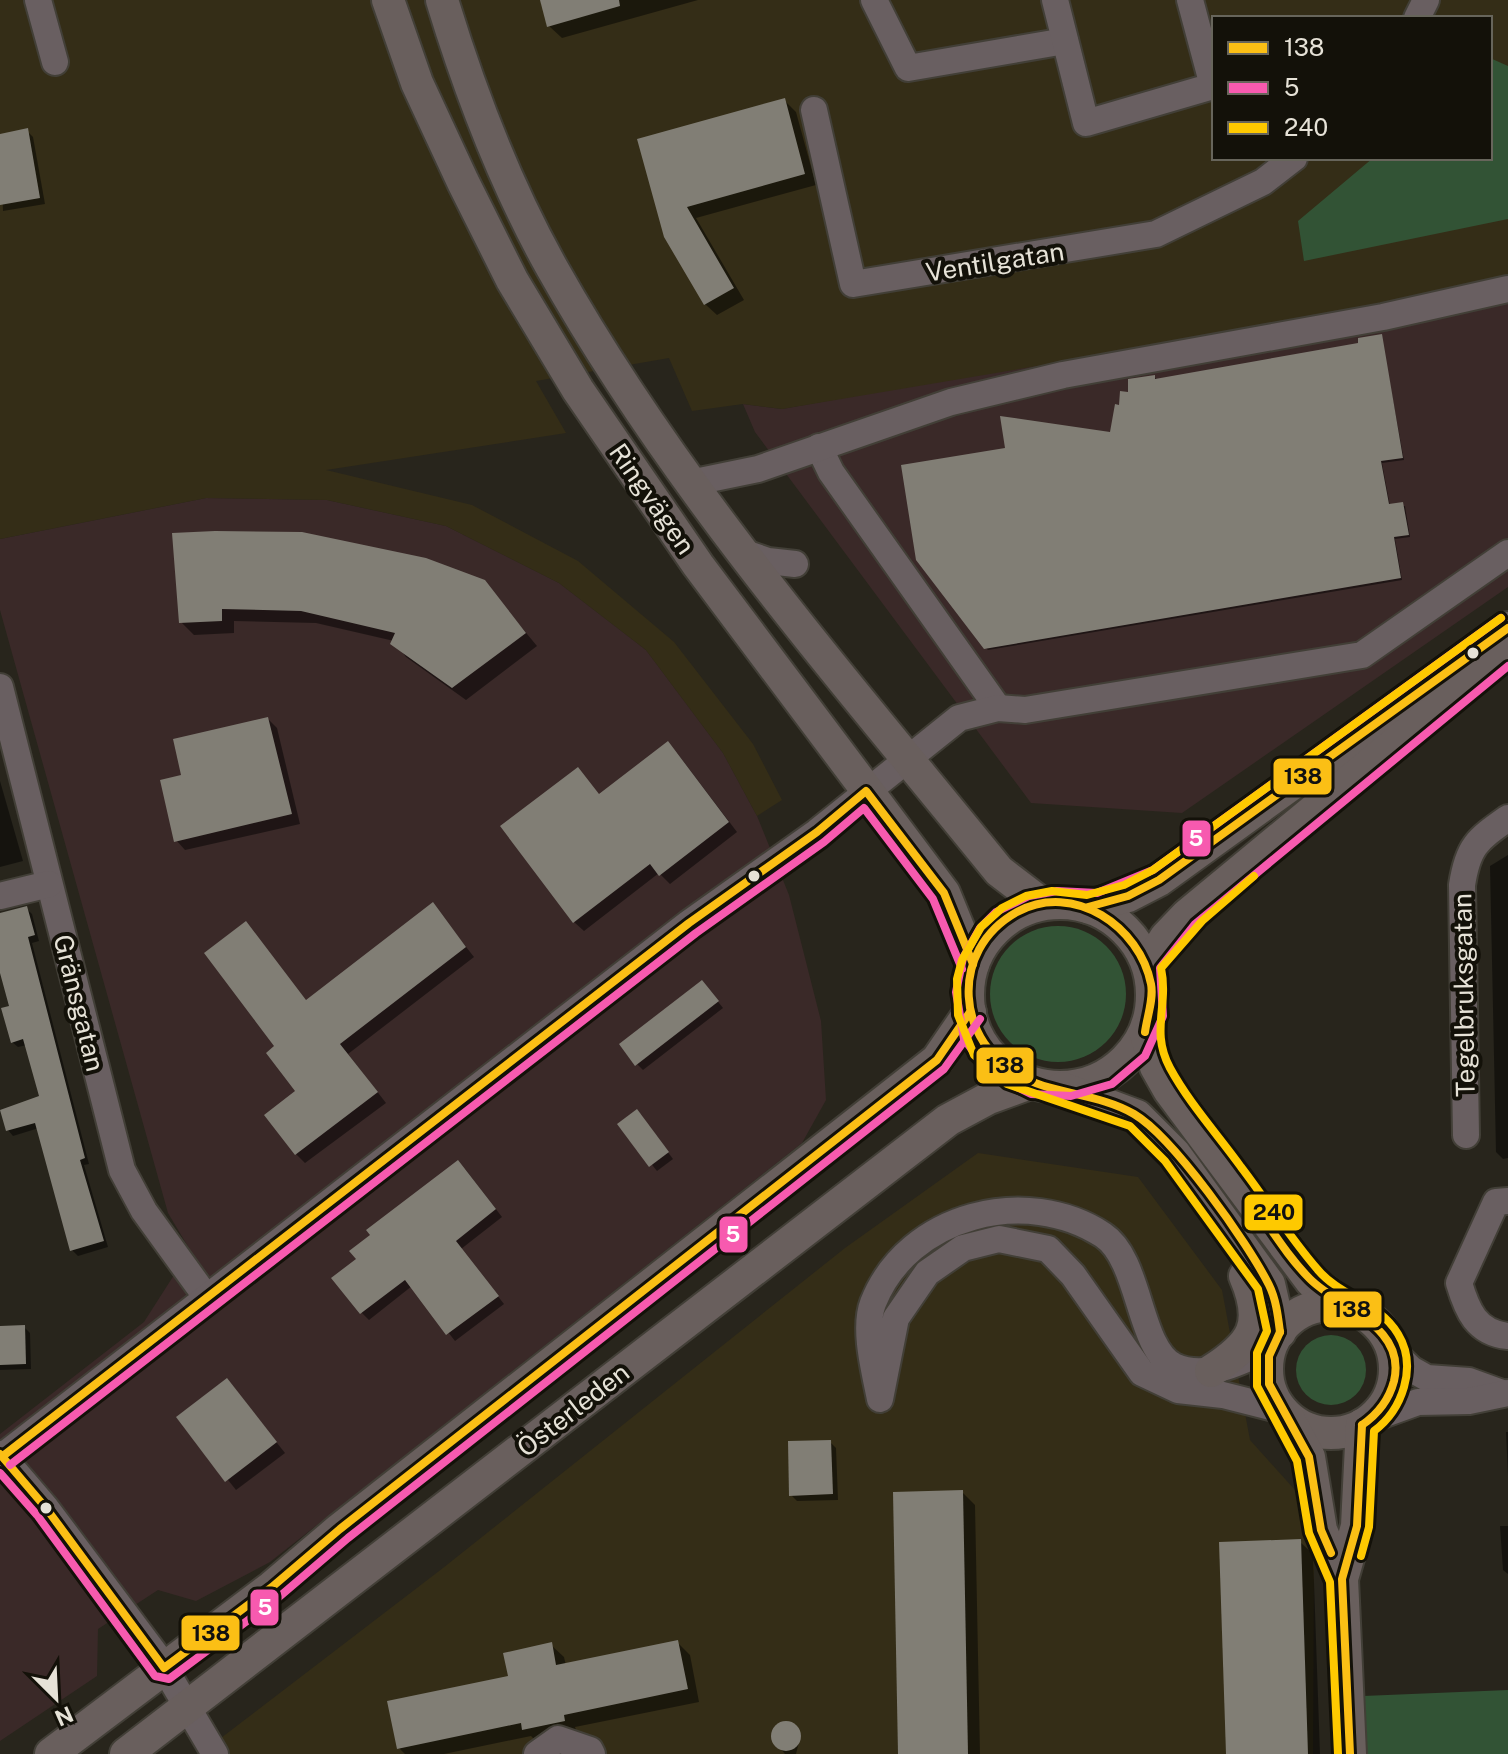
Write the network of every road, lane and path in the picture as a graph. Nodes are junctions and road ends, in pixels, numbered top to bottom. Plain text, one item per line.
1 (38, 0) edge
2 (388, 0) edge
3 (442, 0) edge
4 (874, 0) edge
5 (1055, 0) edge
6 (1190, 0) edge
7 (1065, 41) junction
8 (55, 62) dead end
9 (1212, 82) edge
10 (1212, 86) edge
11 (814, 110) dead end
12 (1291, 160) edge
13 (1508, 289) edge
14 (819, 447) junction
15 (690, 483) junction
16 (742, 552) junction
17 (1508, 553) edge
18 (795, 564) dead end
19 (1508, 628) edge
20 (1508, 650) edge
21 (0, 687) edge
22 (998, 708) junction
23 (908, 758) junction
24 (866, 791) junction
25 (1508, 818) edge
26 (49, 884) junction
27 (0, 896) edge
28 (1042, 904) junction
29 (1088, 907) junction
30 (973, 964) junction
31 (1148, 965) junction
32 (970, 1012) junction
33 (1145, 1032) junction
34 (1045, 1085) junction
35 (1466, 1135) dead end
36 (1174, 1153) junction
37 (1508, 1201) edge
38 (207, 1298) junction
39 (1348, 1308) junction
40 (1508, 1336) edge
41 (1276, 1340) junction
42 (1392, 1351) junction
43 (1211, 1371) junction
44 (1505, 1393) edge
45 (1285, 1413) junction
46 (1366, 1422) junction
47 (1, 1455) edge
48 (1342, 1579) junction
49 (164, 1668) junction
50 (185, 1708) junction
51 (51, 1754) edge
52 (126, 1754) edge
53 (215, 1754) edge
54 (537, 1754) edge
55 (592, 1754) edge
56 (1350, 1754) edge

1 - 8 street
2 - 24 main road, Ringvägen
3 - 15 main road, Ringvägen
4 - 7 street
5 - 7 street
6 - 9 street
7 - 10 street
11 - 12 street, Ventilgatan
13 - 14 street
14 - 15 street
14 - 22 street
15 - 16 main road, Ringvägen
16 - 18 street
16 - 23 main road, Ringvägen
17 - 22 street
19 - 29 main road
20 - 31 main road
21 - 26 street, Gränsgatan
22 - 23 street
23 - 24 street
23 - 28 main road, Ringvägen
24 - 30 main road, Ringvägen
24 - 38 street
25 - 35 street, Tegelbruksgatan
26 - 27 street
26 - 38 street, Gränsgatan
28 - 29 main road
28 - 30 main road
29 - 31 main road
30 - 32 main road
31 - 33 main road
32 - 34 main road
32 - 49 main road, Österleden
33 - 34 main road
33 - 39 main road
34 - 36 main road
34 - 50 main road, Österleden
36 - 41 main road
36 - 43 main road
37 - 40 street
38 - 47 street
39 - 41 main road
39 - 42 main road
41 - 43 street
41 - 45 main road
42 - 44 street
42 - 46 main road
43 - 45 street
44 - 46 street
45 - 46 main road
45 - 48 main road
46 - 48 main road
47 - 49 street
48 - 56 main road
49 - 50 street
49 - 51 main road, Österleden
50 - 52 main road, Österleden
50 - 53 street
54 - 55 street

